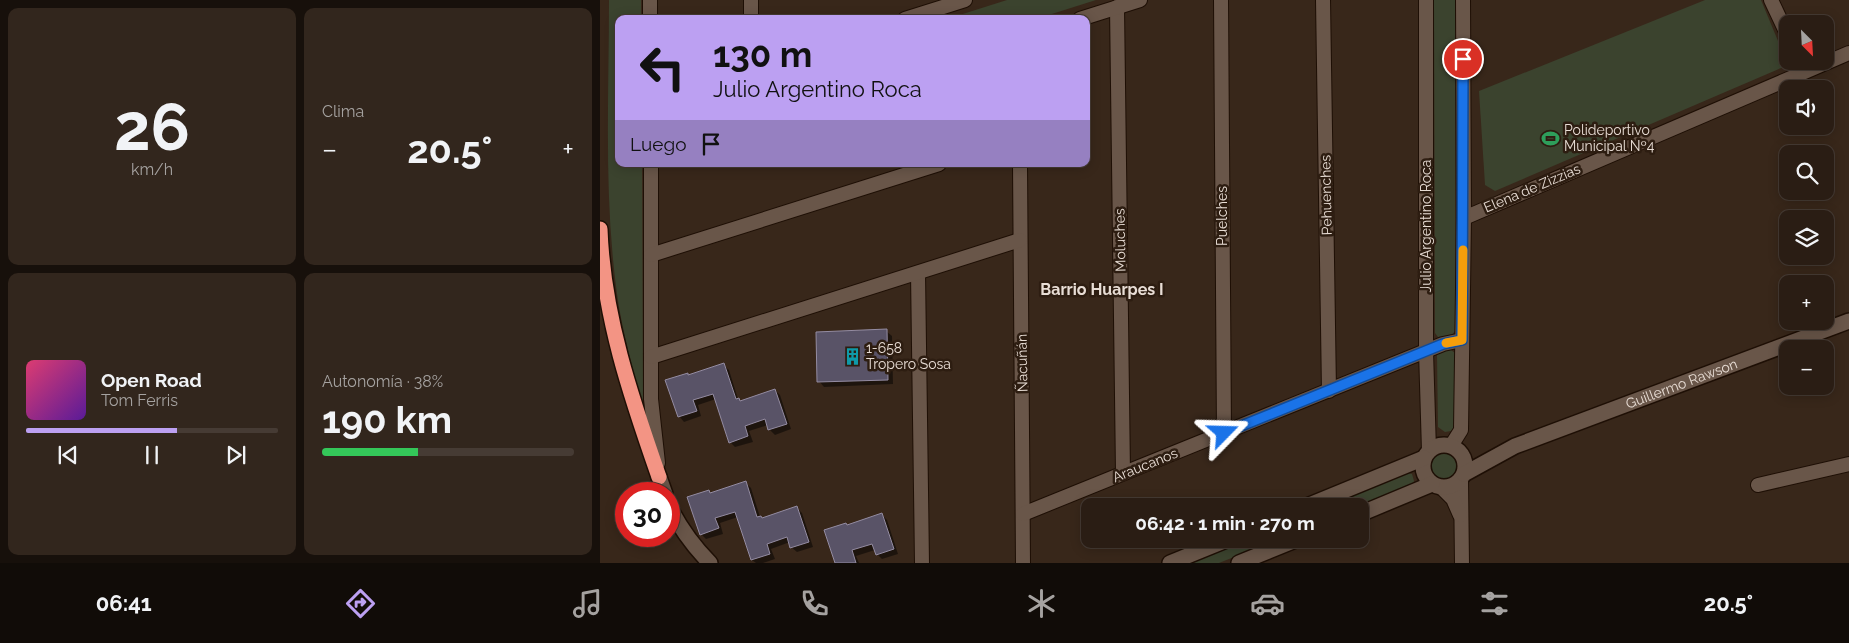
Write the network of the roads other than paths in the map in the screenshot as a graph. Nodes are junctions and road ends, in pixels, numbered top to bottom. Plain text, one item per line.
1 (650, 0) edge
2 (751, 0) edge
3 (965, 0) edge
4 (1140, 0) edge
5 (1220, 0) edge
6 (1323, 0) edge
7 (1426, 0) edge
8 (1463, 0) edge
9 (1771, 0) edge
10 (1118, 7) junction
11 (650, 15) edge
12 (751, 15) edge
13 (918, 15) edge
14 (1090, 16) edge
15 (1779, 17) edge
16 (1849, 53) edge
17 (1834, 57) edge
18 (1792, 70) edge
19 (651, 167) edge
20 (930, 167) edge
21 (1020, 167) edge
22 (1464, 218) junction
23 (600, 229) edge
24 (1020, 240) junction
25 (651, 255) junction
26 (918, 273) junction
27 (1849, 321) edge
28 (1462, 340) junction
29 (1426, 351) junction
30 (651, 357) junction
31 (1329, 391) junction
32 (1224, 433) junction
33 (1451, 446) junction
34 (1515, 446) junction
35 (1427, 455) junction
36 (1464, 457) junction
37 (1849, 464) edge
38 (1123, 473) junction
39 (659, 477) junction
40 (1462, 477) junction
41 (661, 482) edge
42 (1758, 485) dead end
43 (1437, 486) junction
44 (1326, 498) edge
45 (1369, 511) edge
46 (1023, 514) junction
47 (1462, 520) junction
48 (680, 528) edge
49 (1207, 548) edge
50 (1276, 548) edge
51 (710, 563) edge
52 (922, 563) edge
53 (1022, 563) edge
54 (1170, 563) edge
55 (1239, 563) edge
56 (1462, 563) edge

1 - 11 street
2 - 12 street
3 - 13 street
4 - 10 street
5 - 32 street, Puelches
6 - 31 street, Pehuenches
7 - 29 street, Julio Argentino Roca
8 - 22 street
9 - 15 street
10 - 14 street
10 - 38 street, Moluches
16 - 17 street, Elena de Zizzias
18 - 22 street, Elena de Zizzias
19 - 25 street
20 - 25 street
21 - 24 street, Ñacuñán
22 - 28 street
23 - 39 highway
24 - 26 street
24 - 46 street, Ñacuñán
25 - 30 street
26 - 30 street
26 - 52 street
27 - 34 main road, Guillermo Rawson
28 - 29 street, Araucanos
28 - 33 street
29 - 31 street, Araucanos
29 - 35 street, Julio Argentino Roca
30 - 39 street
31 - 32 street, Araucanos
32 - 38 street, Araucanos
33 - 35 main road
33 - 36 main road
34 - 36 main road, Guillermo Rawson
34 - 40 main road, Guillermo Rawson
35 - 43 main road
35 - 44 main road
36 - 40 main road
37 - 42 street
38 - 46 street, Araucanos
39 - 41 main road
40 - 43 main road
40 - 47 street
43 - 45 main road
43 - 47 street
46 - 53 street, Ñacuñán
47 - 56 street
48 - 51 main road
49 - 54 main road
50 - 55 main road

